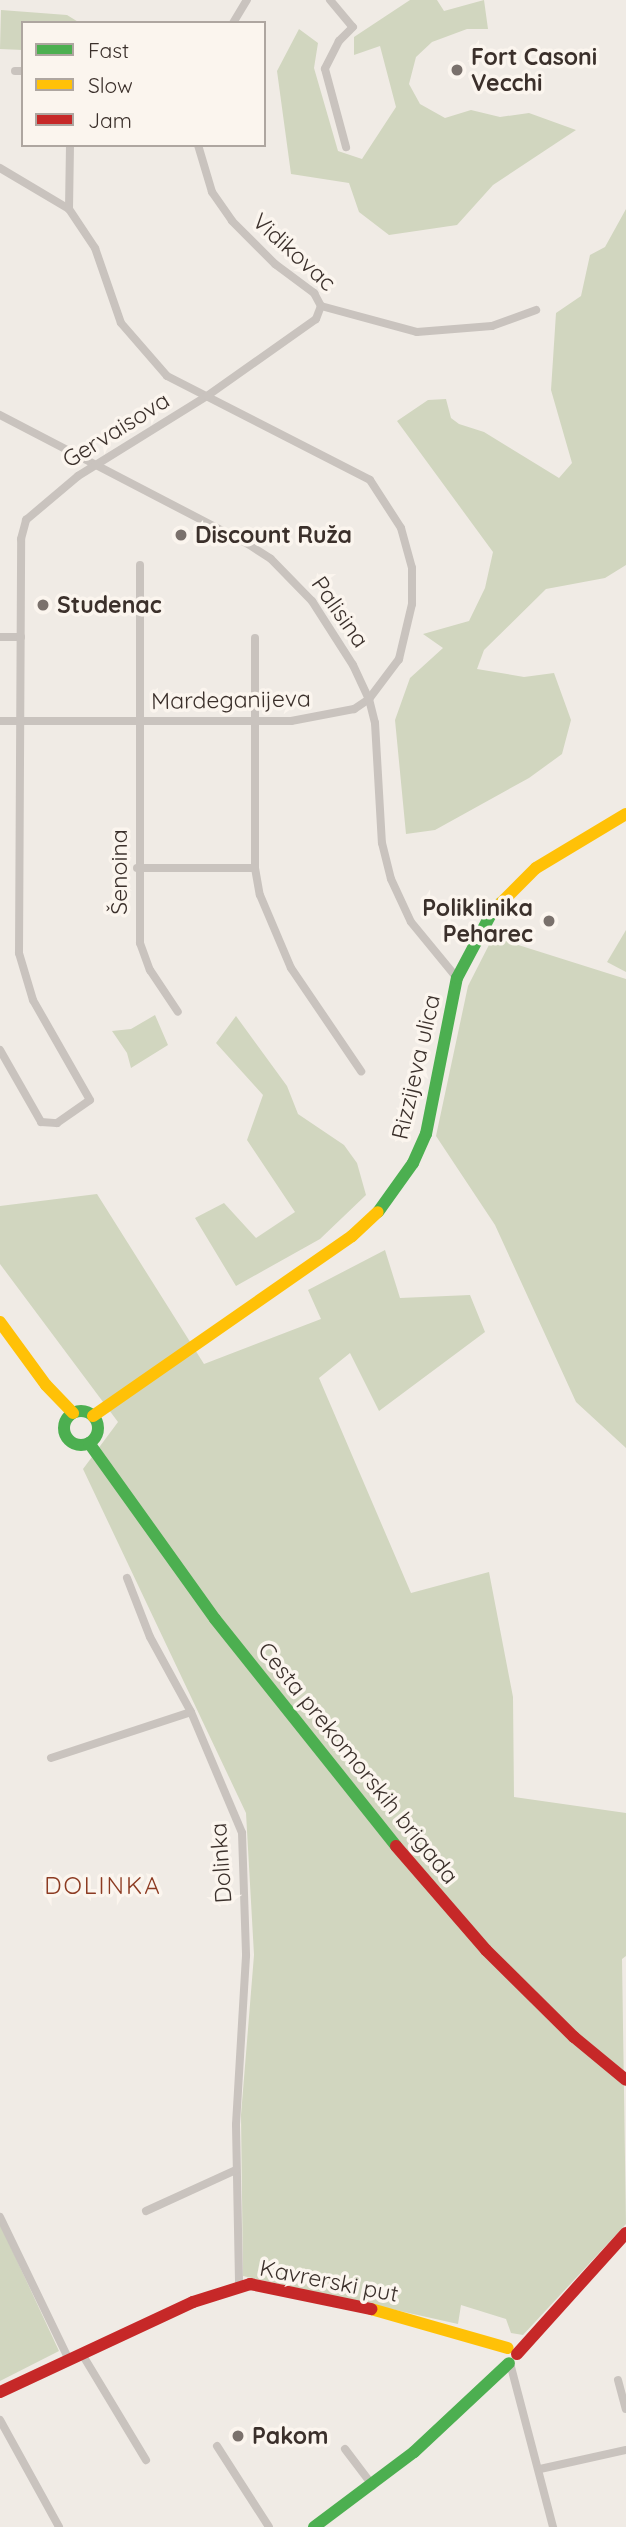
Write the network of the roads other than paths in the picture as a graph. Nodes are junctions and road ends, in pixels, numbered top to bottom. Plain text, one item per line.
1 (247, 0) edge
2 (330, 0) edge
3 (234, 21) edge
4 (70, 147) edge
5 (199, 147) edge
6 (346, 147) dead end
7 (0, 168) edge
8 (69, 209) junction
9 (321, 306) junction
10 (536, 310) dead end
11 (207, 396) junction
12 (0, 415) edge
13 (95, 465) junction
14 (140, 565) dead end
15 (0, 637) edge
16 (21, 637) junction
17 (255, 638) dead end
18 (369, 699) junction
19 (0, 720) edge
20 (21, 721) junction
21 (138, 721) junction
22 (254, 722) junction
23 (626, 814) edge
24 (137, 868) junction
25 (255, 868) junction
26 (457, 978) junction
27 (178, 1012) dead end
28 (0, 1050) edge
29 (361, 1071) dead end
30 (0, 1322) edge
31 (73, 1413) junction
32 (93, 1416) junction
33 (89, 1443) junction
34 (127, 1578) dead end
35 (191, 1712) junction
36 (51, 1758) dead end
37 (626, 2080) edge
38 (236, 2170) junction
39 (146, 2211) dead end
40 (0, 2217) edge
41 (626, 2233) edge
42 (239, 2287) junction
43 (82, 2354) junction
44 (509, 2357) junction
45 (69, 2360) junction
46 (618, 2381) dead end
47 (0, 2392) edge
48 (626, 2409) edge
49 (0, 2420) edge
50 (216, 2446) dead end
51 (345, 2449) dead end
52 (626, 2450) edge
53 (146, 2460) dead end
54 (540, 2469) junction
55 (373, 2486) junction
56 (59, 2527) edge
57 (269, 2527) edge
58 (314, 2527) edge
59 (553, 2527) edge

1 - 3 street
2 - 6 street
4 - 8 street
5 - 9 street, Vidikovac
7 - 8 street
8 - 11 street, Mardeganijeva
9 - 10 street, Vidikovac
9 - 11 street, Gervaisova
11 - 13 street, Gervaisova
11 - 18 street, Mardeganijeva
12 - 13 street, Palisina
13 - 16 street, Gervaisova
13 - 18 street, Palisina
14 - 21 street, Šenoina
15 - 16 street
16 - 20 street, Gervaisova
17 - 22 street
18 - 22 street, Mardeganijeva
18 - 26 street, Palisina
19 - 20 street, Mardeganijeva
20 - 21 street, Mardeganijeva
20 - 28 street, Gervaisova
21 - 22 street, Mardeganijeva
21 - 24 street, Šenoina
22 - 25 street
23 - 26 main road, Rizzijeva ulica
24 - 25 street
24 - 27 street, Šenoina
25 - 29 street
26 - 32 main road, Rizzijeva ulica
30 - 31 main road
31 - 32 main road
31 - 33 main road
32 - 33 main road
33 - 37 main road, Cesta prekomorskih brigada
34 - 35 street, Dolinka
35 - 36 street
35 - 38 street, Dolinka
38 - 39 street
38 - 42 street, Dolinka
40 - 45 street
41 - 44 main road
42 - 43 main road, Kavrerski put
42 - 44 main road, Kavrerski put
43 - 45 main road, Kavrerski put
43 - 53 street
44 - 54 street
44 - 55 main road
45 - 47 main road, Kavrerski put
46 - 48 street
49 - 56 street
50 - 57 street
51 - 55 street
52 - 54 street
54 - 59 street
55 - 58 main road

